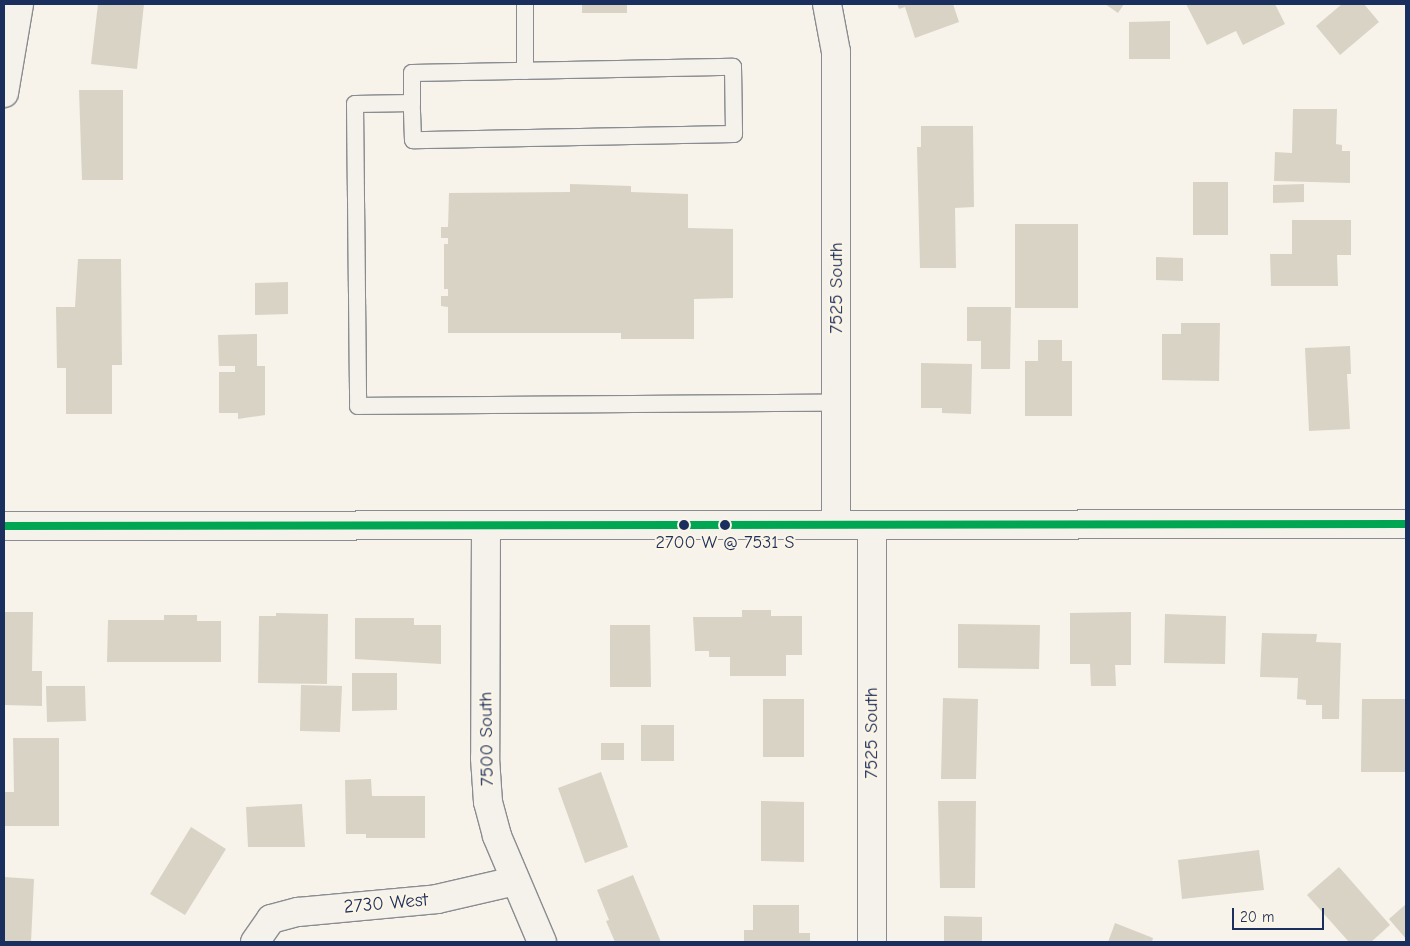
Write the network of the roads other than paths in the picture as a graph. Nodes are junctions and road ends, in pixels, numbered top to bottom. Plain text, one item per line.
1 (19, 4) edge
2 (525, 4) edge
3 (827, 4) edge
4 (525, 71) junction
5 (4, 92) edge
6 (412, 104) junction
7 (837, 403) junction
8 (1406, 524) edge
9 (836, 525) junction
10 (872, 525) junction
11 (4, 526) edge
12 (486, 526) junction
13 (515, 880) junction
14 (258, 936) edge
15 (542, 942) edge
16 (872, 942) edge

1 - 5 street
2 - 4 lane
3 - 7 street, 7525 South
4 - 6 lane
4 - 6 lane
6 - 7 lane
7 - 9 street, 7525 South
8 - 10 street
9 - 10 street
9 - 12 street
10 - 16 street, 7525 South
11 - 12 street
12 - 13 street, 7500 South
13 - 14 street, 2730 West
13 - 15 street, 7500 South

